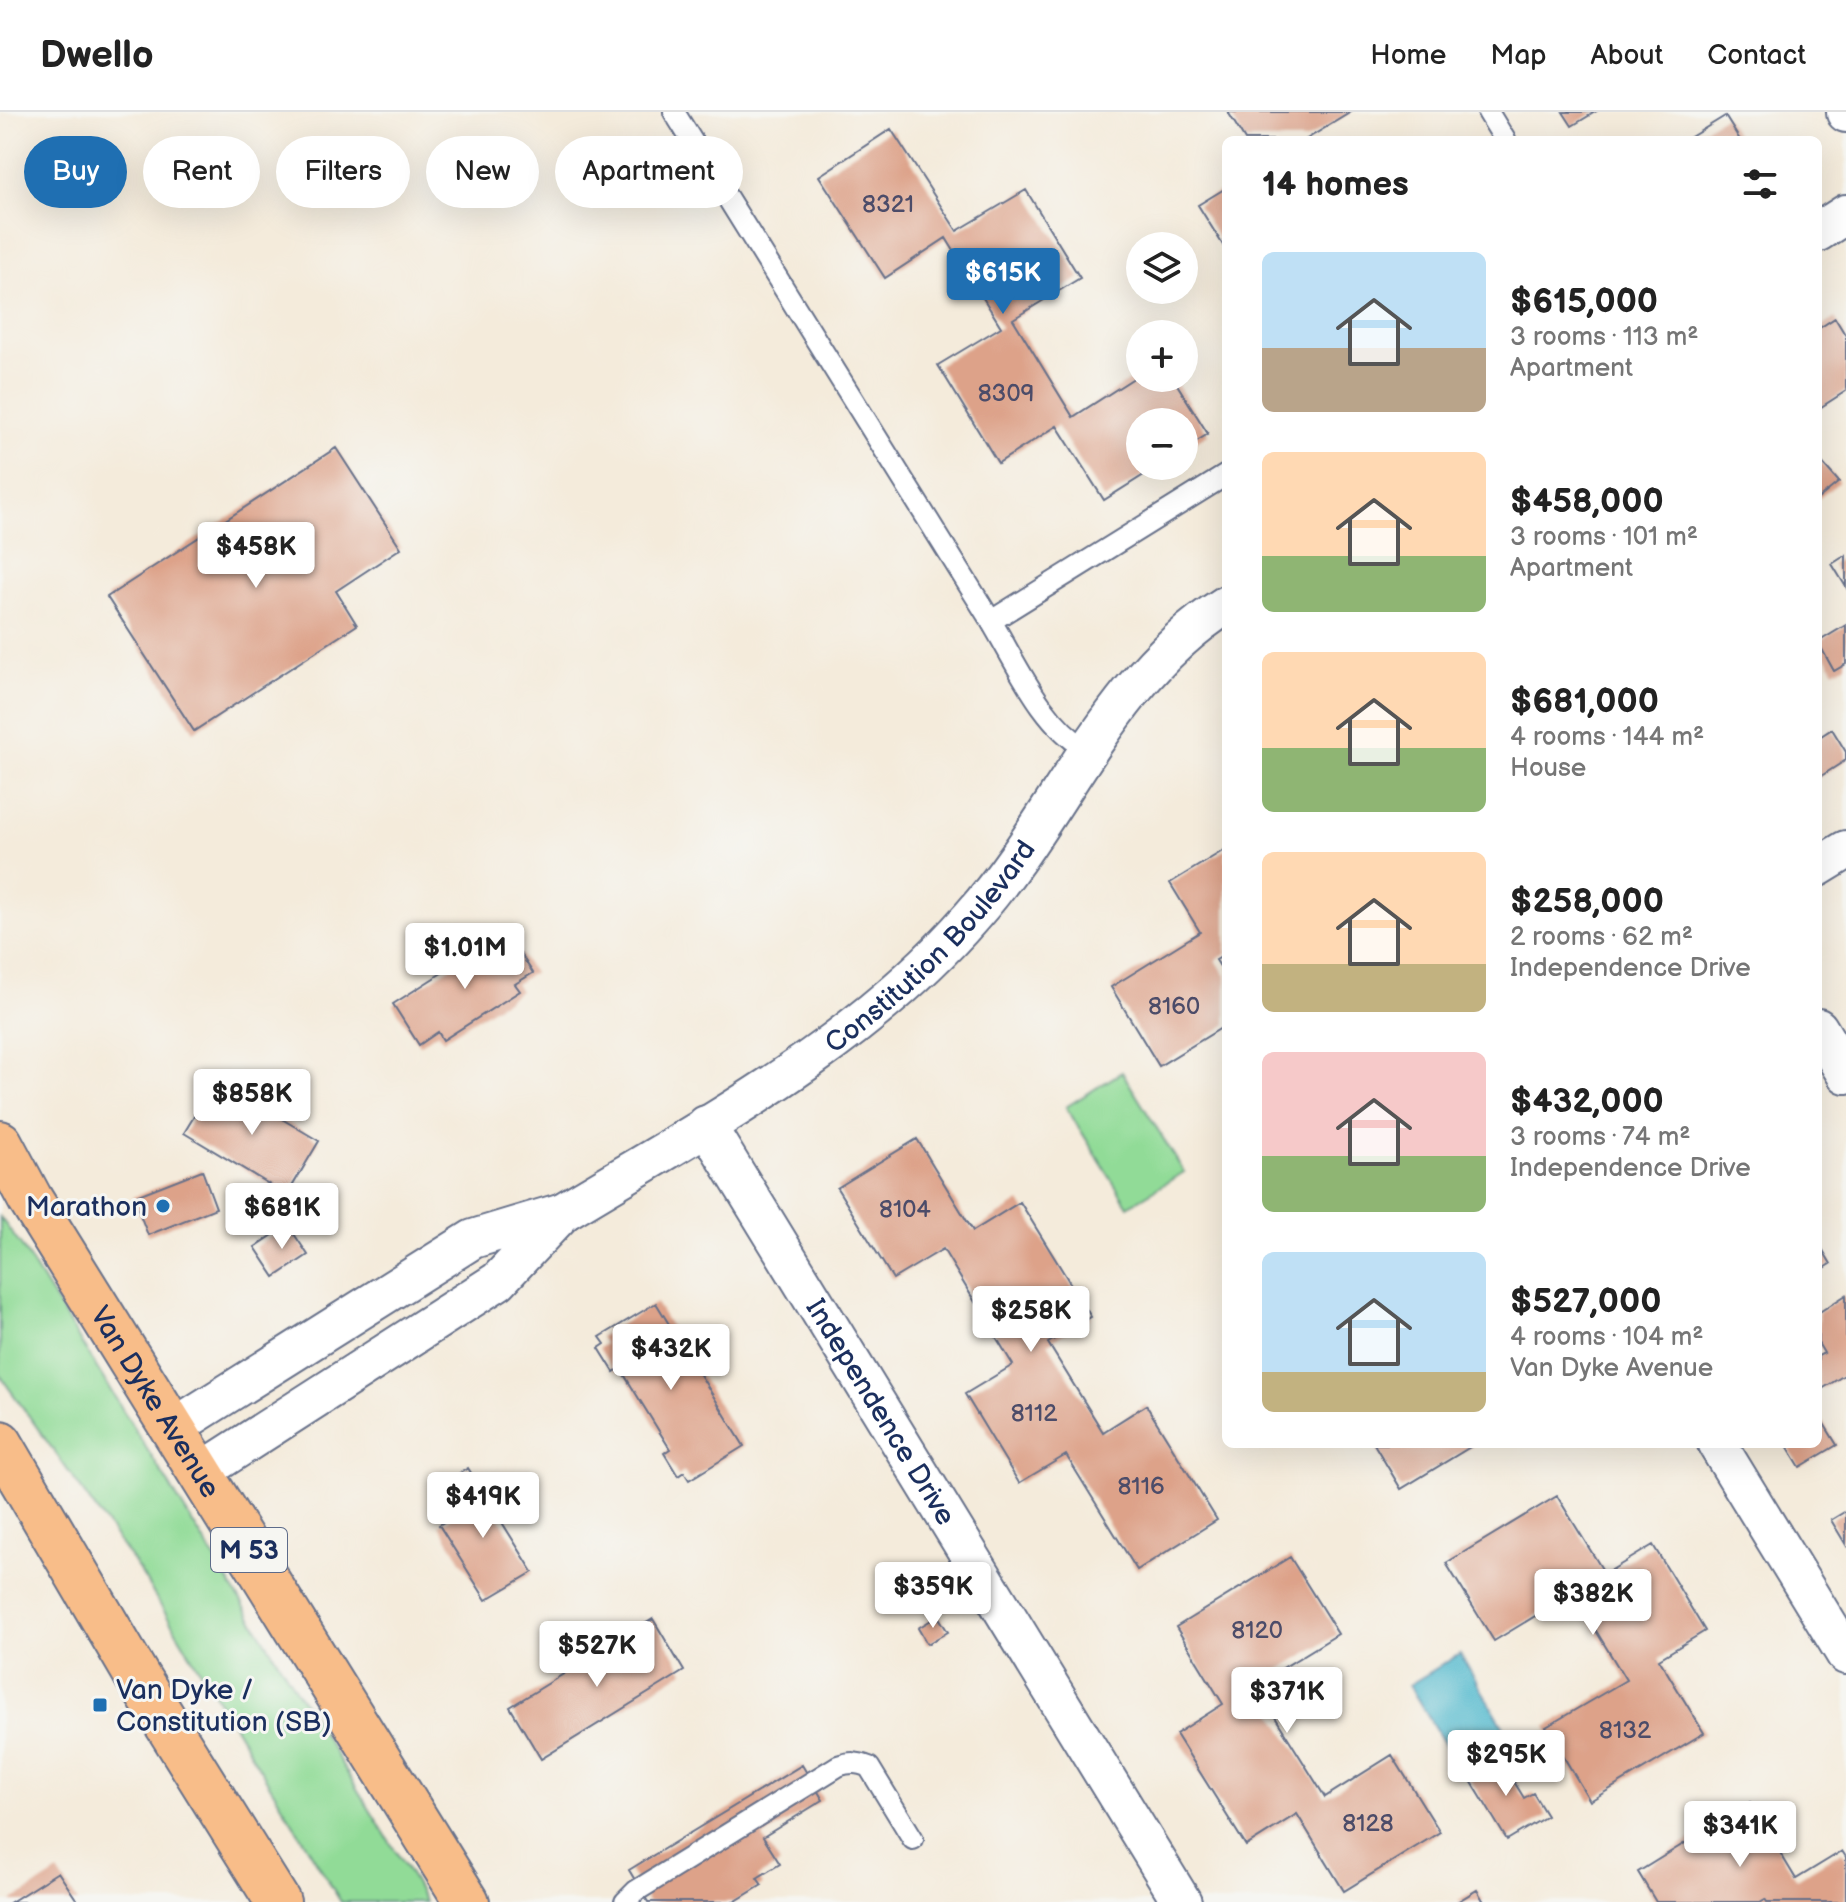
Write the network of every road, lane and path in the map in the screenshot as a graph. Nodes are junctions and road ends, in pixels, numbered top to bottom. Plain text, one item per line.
1 (674, 112) edge
2 (1488, 112) edge
3 (1503, 136) edge
4 (1846, 214) edge
5 (1822, 229) edge
6 (1222, 477) edge
7 (991, 621) junction
8 (1220, 621) edge
9 (1087, 750) junction
10 (1846, 850) edge
11 (1822, 865) edge
12 (1822, 1035) edge
13 (1846, 1074) edge
14 (706, 1125) junction
15 (0, 1143) edge
16 (563, 1212) junction
17 (388, 1292) junction
18 (415, 1335) junction
19 (173, 1428) junction
20 (0, 1443) edge
21 (1719, 1448) edge
22 (201, 1472) junction
23 (1846, 1655) edge
24 (913, 1839) dead end
25 (278, 1902) edge
26 (467, 1902) edge
27 (625, 1902) edge
28 (1182, 1902) edge

1 - 7 lane
2 - 3 lane
4 - 5 street
6 - 7 lane
7 - 9 lane
8 - 9 street, Constitution Boulevard
9 - 14 street, Constitution Boulevard
10 - 11 street
12 - 13 street
14 - 16 street, Constitution Boulevard
14 - 28 street, Independence Drive
15 - 19 main road, Van Dyke Avenue / M 53
16 - 17 street, Constitution Boulevard
16 - 18 street, Constitution Boulevard
17 - 18 street
17 - 19 street, Constitution Boulevard
18 - 22 street, Constitution Boulevard
19 - 22 main road, Van Dyke Avenue / M 53
20 - 25 main road
21 - 23 street
22 - 26 main road, Van Dyke Avenue / M 53
24 - 27 lane

